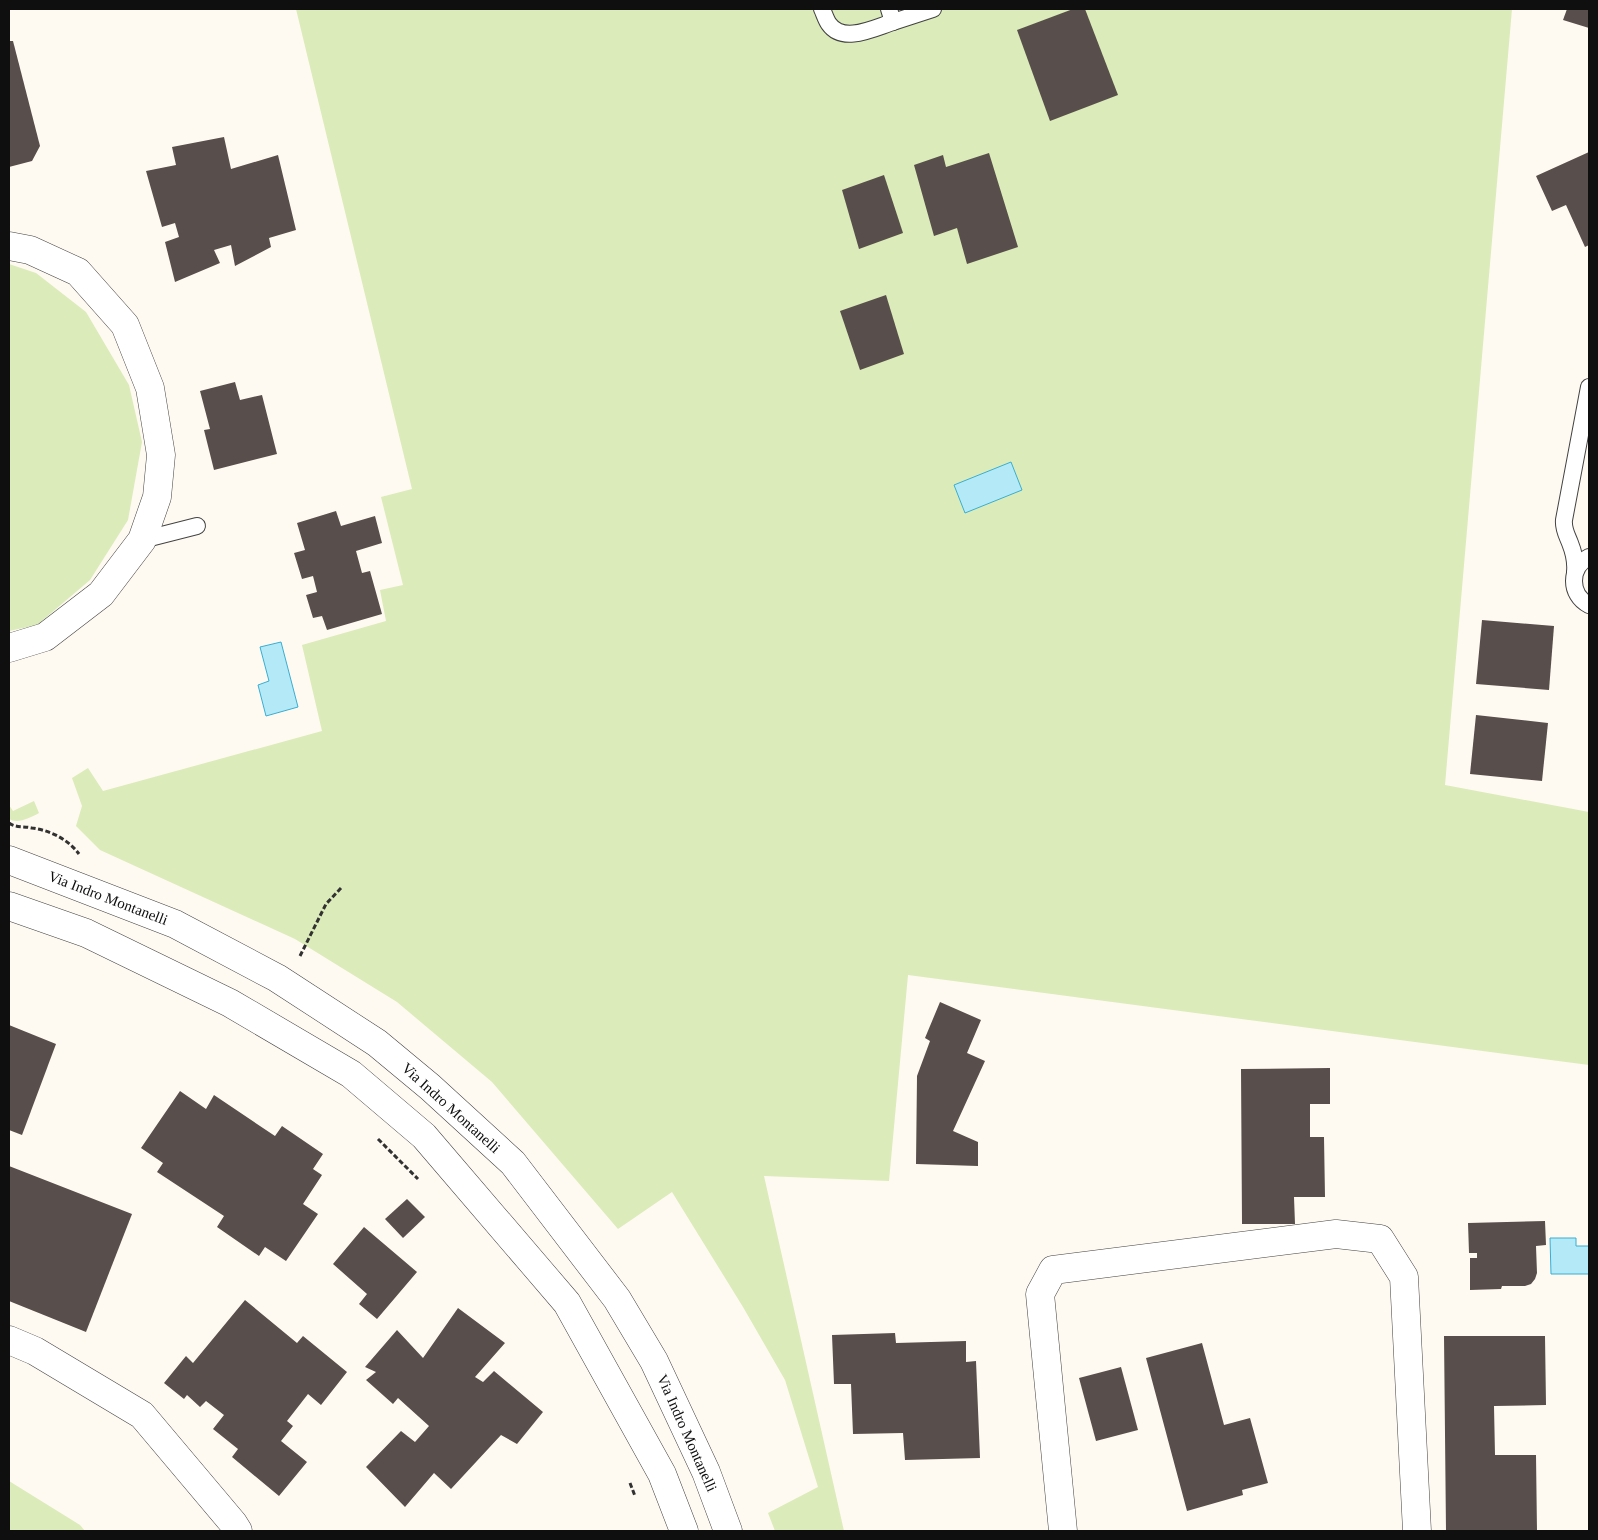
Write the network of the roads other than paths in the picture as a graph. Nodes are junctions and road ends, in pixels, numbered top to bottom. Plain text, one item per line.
1 (822, 9) edge
2 (933, 9) edge
3 (891, 16) edge
4 (9, 246) edge
5 (1589, 387) edge
6 (197, 526) dead end
7 (1567, 536) junction
8 (142, 540) junction
9 (1589, 553) edge
10 (1589, 557) edge
11 (1576, 572) junction
12 (1589, 605) edge
13 (9, 648) edge
14 (9, 860) edge
15 (9, 906) edge
16 (9, 1340) edge
17 (238, 1531) edge
18 (684, 1531) edge
19 (728, 1531) edge
20 (1064, 1531) edge
21 (1417, 1531) edge

1 - 3 lane
2 - 3 lane
4 - 8 street
5 - 7 lane
6 - 8 lane
7 - 9 lane
7 - 11 lane
8 - 13 street
10 - 11 lane
11 - 12 lane
14 - 19 street, Via Indro Montanelli
15 - 18 street
16 - 17 street
20 - 21 street

